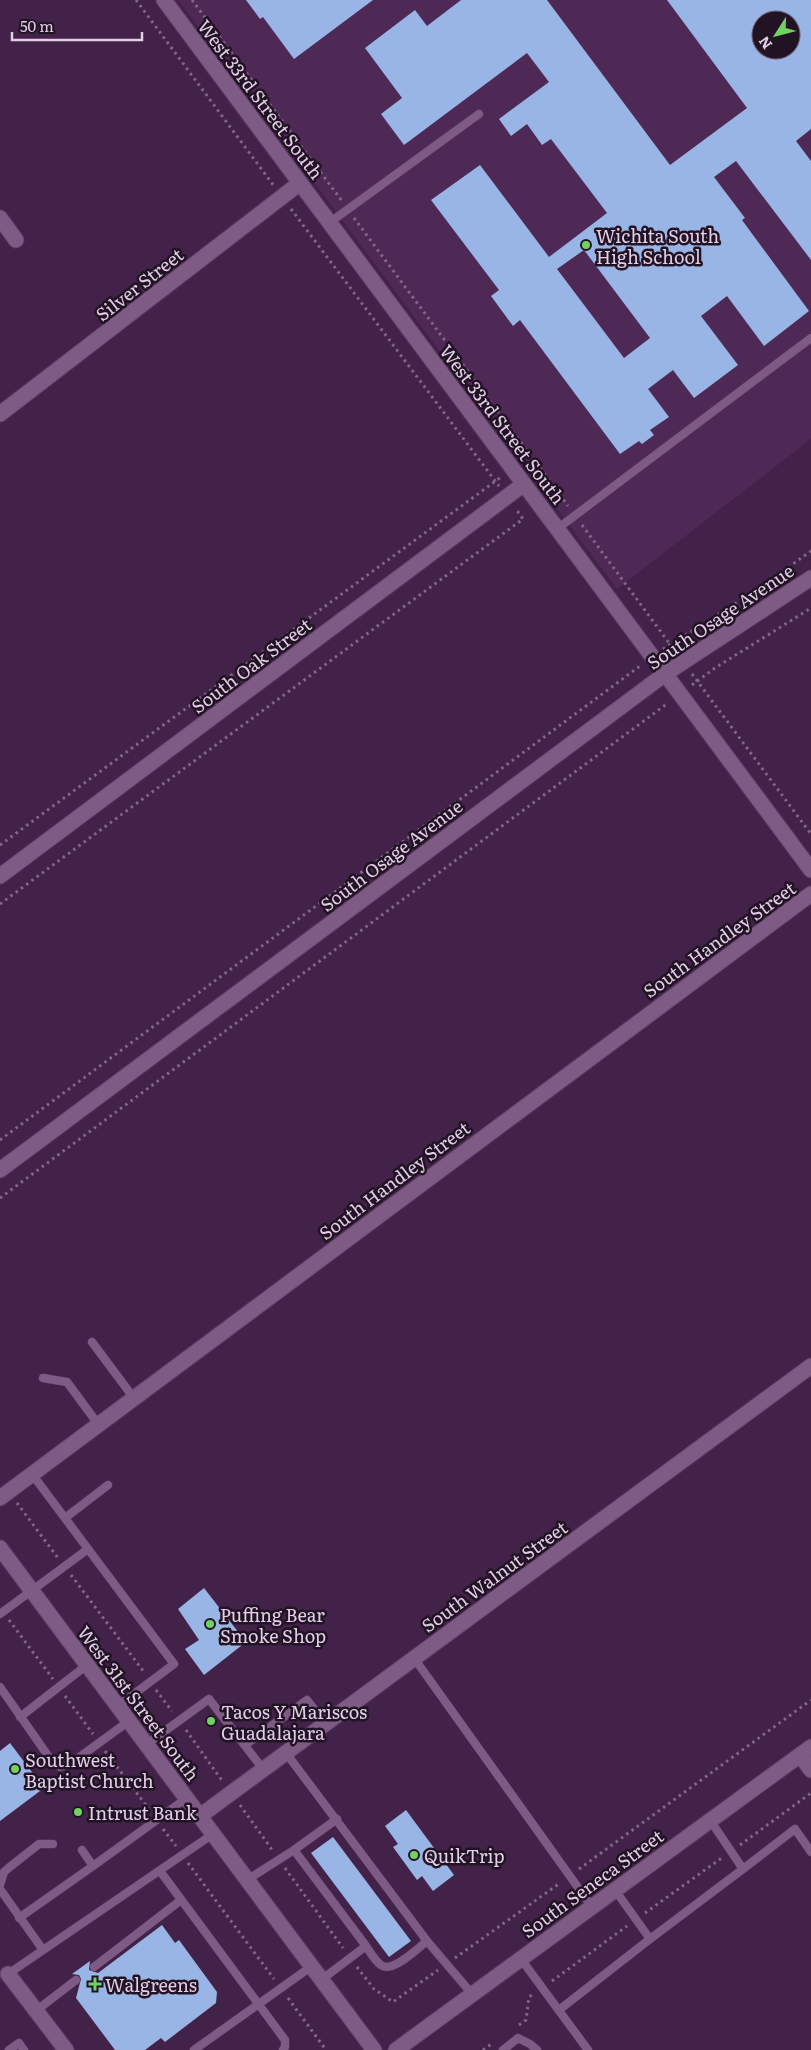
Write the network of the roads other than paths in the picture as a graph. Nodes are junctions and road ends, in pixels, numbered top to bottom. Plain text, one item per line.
1 (164, 0) edge
2 (479, 114) dead end
3 (300, 183) junction
4 (0, 218) edge
5 (329, 223) junction
6 (16, 240) dead end
7 (811, 338) edge
8 (0, 414) edge
9 (524, 484) junction
10 (557, 529) junction
11 (811, 578) edge
12 (665, 674) junction
13 (811, 870) edge
14 (0, 876) edge
15 (811, 894) edge
16 (0, 1170) edge
17 (92, 1342) dead end
18 (811, 1366) edge
19 (44, 1378) dead end
20 (133, 1397) junction
21 (98, 1424) junction
22 (32, 1474) junction
23 (108, 1485) dead end
24 (4, 1494) edge
25 (64, 1518) junction
26 (0, 1548) edge
27 (88, 1549) junction
28 (32, 1590) junction
29 (0, 1614) edge
30 (414, 1658) junction
31 (87, 1665) junction
32 (0, 1687) edge
33 (118, 1706) junction
34 (20, 1716) junction
35 (129, 1720) junction
36 (325, 1724) junction
37 (146, 1744) junction
38 (245, 1745) junction
39 (806, 1751) edge
40 (286, 1753) junction
41 (263, 1770) junction
42 (811, 1770) edge
43 (187, 1798) junction
44 (200, 1816) junction
45 (337, 1819) junction
46 (710, 1820) junction
47 (213, 1834) junction
48 (53, 1844) dead end
49 (82, 1850) dead end
50 (294, 1850) junction
51 (811, 1852) edge
52 (93, 1866) junction
53 (743, 1869) junction
54 (160, 1871) junction
55 (247, 1880) junction
56 (0, 1886) edge
57 (0, 1890) edge
58 (615, 1890) junction
59 (181, 1900) junction
60 (592, 1907) junction
61 (19, 1918) junction
62 (650, 1938) junction
63 (427, 1942) junction
64 (366, 1946) junction
65 (43, 1950) junction
66 (521, 1958) junction
67 (312, 1966) junction
68 (94, 1967) dead end
69 (8, 1974) joint
70 (76, 1980) dead end
71 (321, 1980) junction
72 (472, 1994) junction
73 (259, 2003) junction
74 (36, 2010) junction
75 (559, 2010) junction
76 (9, 2050) edge
77 (24, 2050) edge
78 (66, 2050) edge
79 (194, 2050) edge
80 (283, 2050) edge
81 (374, 2050) edge
82 (396, 2050) edge
83 (503, 2050) edge
84 (538, 2050) edge
85 (588, 2050) edge

1 - 3 street, West 33rd Street South
2 - 5 lane
3 - 5 street, West 33rd Street South
3 - 8 street, Silver Street
4 - 6 street
5 - 9 street, West 33rd Street South
7 - 10 lane
9 - 10 street, West 33rd Street South
9 - 14 street, South Oak Street
10 - 12 street, West 33rd Street South
11 - 12 street, South Osage Avenue
12 - 13 street, West 33rd Street South
12 - 16 street, South Osage Avenue
15 - 20 street, South Handley Street
17 - 20 lane
18 - 30 street, South Walnut Street
19 - 21 lane
20 - 21 street, South Handley Street
21 - 22 street, South Handley Street
22 - 24 street, South Handley Street
22 - 25 lane
23 - 25 lane
25 - 27 lane
26 - 28 street, West 31st Street South
27 - 28 lane
27 - 33 lane
28 - 29 lane
28 - 31 street, West 31st Street South
30 - 36 street, South Walnut Street
30 - 60 lane
31 - 33 street, West 31st Street South
31 - 34 lane
32 - 34 lane
33 - 35 street, West 31st Street South
34 - 35 lane
35 - 37 street, West 31st Street South
36 - 38 lane
36 - 40 street, South Walnut Street
37 - 38 lane
37 - 43 street, West 31st Street South
38 - 41 lane
39 - 42 street
39 - 46 street, South Seneca Street
40 - 41 street, South Walnut Street
40 - 45 lane
41 - 44 street, South Walnut Street
43 - 44 street, West 31st Street South
43 - 52 lane
44 - 47 street, West 31st Street South
45 - 50 lane
45 - 63 lane
46 - 53 lane
46 - 58 street, South Seneca Street
47 - 54 lane
47 - 55 street, West 31st Street South
48 - 56 lane
49 - 52 lane
50 - 55 lane
50 - 64 lane
51 - 53 lane
52 - 61 lane
53 - 62 lane
54 - 59 lane
54 - 65 lane
55 - 67 street, West 31st Street South
57 - 61 lane
58 - 60 street, South Seneca Street
58 - 62 lane
59 - 68 lane
59 - 73 lane
60 - 66 street, South Seneca Street
61 - 65 lane
62 - 75 lane
63 - 64 lane
63 - 72 lane
64 - 71 lane
65 - 69 lane
66 - 72 street, South Seneca Street
66 - 75 lane
67 - 71 street, West 31st Street South
67 - 73 lane
69 - 74 street
70 - 74 lane
71 - 81 street, West 31st Street South
72 - 82 street, South Seneca Street
73 - 79 lane
73 - 80 lane
74 - 78 street
75 - 85 lane
76 - 77 lane
83 - 84 lane

